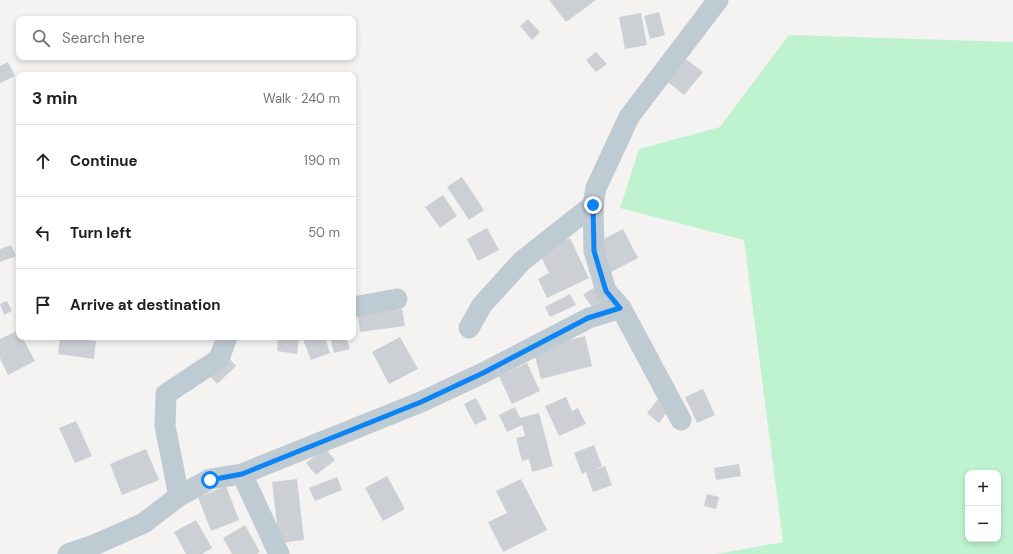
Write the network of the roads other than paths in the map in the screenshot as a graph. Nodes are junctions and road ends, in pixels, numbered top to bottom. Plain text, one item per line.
1 (718, 0) edge
2 (593, 205) junction
3 (397, 299) dead end
4 (356, 306) edge
5 (620, 308) junction
6 (468, 328) dead end
7 (226, 340) edge
8 (681, 420) dead end
9 (242, 474) junction
10 (179, 496) junction
11 (68, 554) edge
12 (279, 554) edge

1 - 2 street
2 - 5 street
2 - 6 street
3 - 4 street
5 - 8 street
5 - 9 street
7 - 10 street
9 - 10 street
9 - 12 street
10 - 11 street

